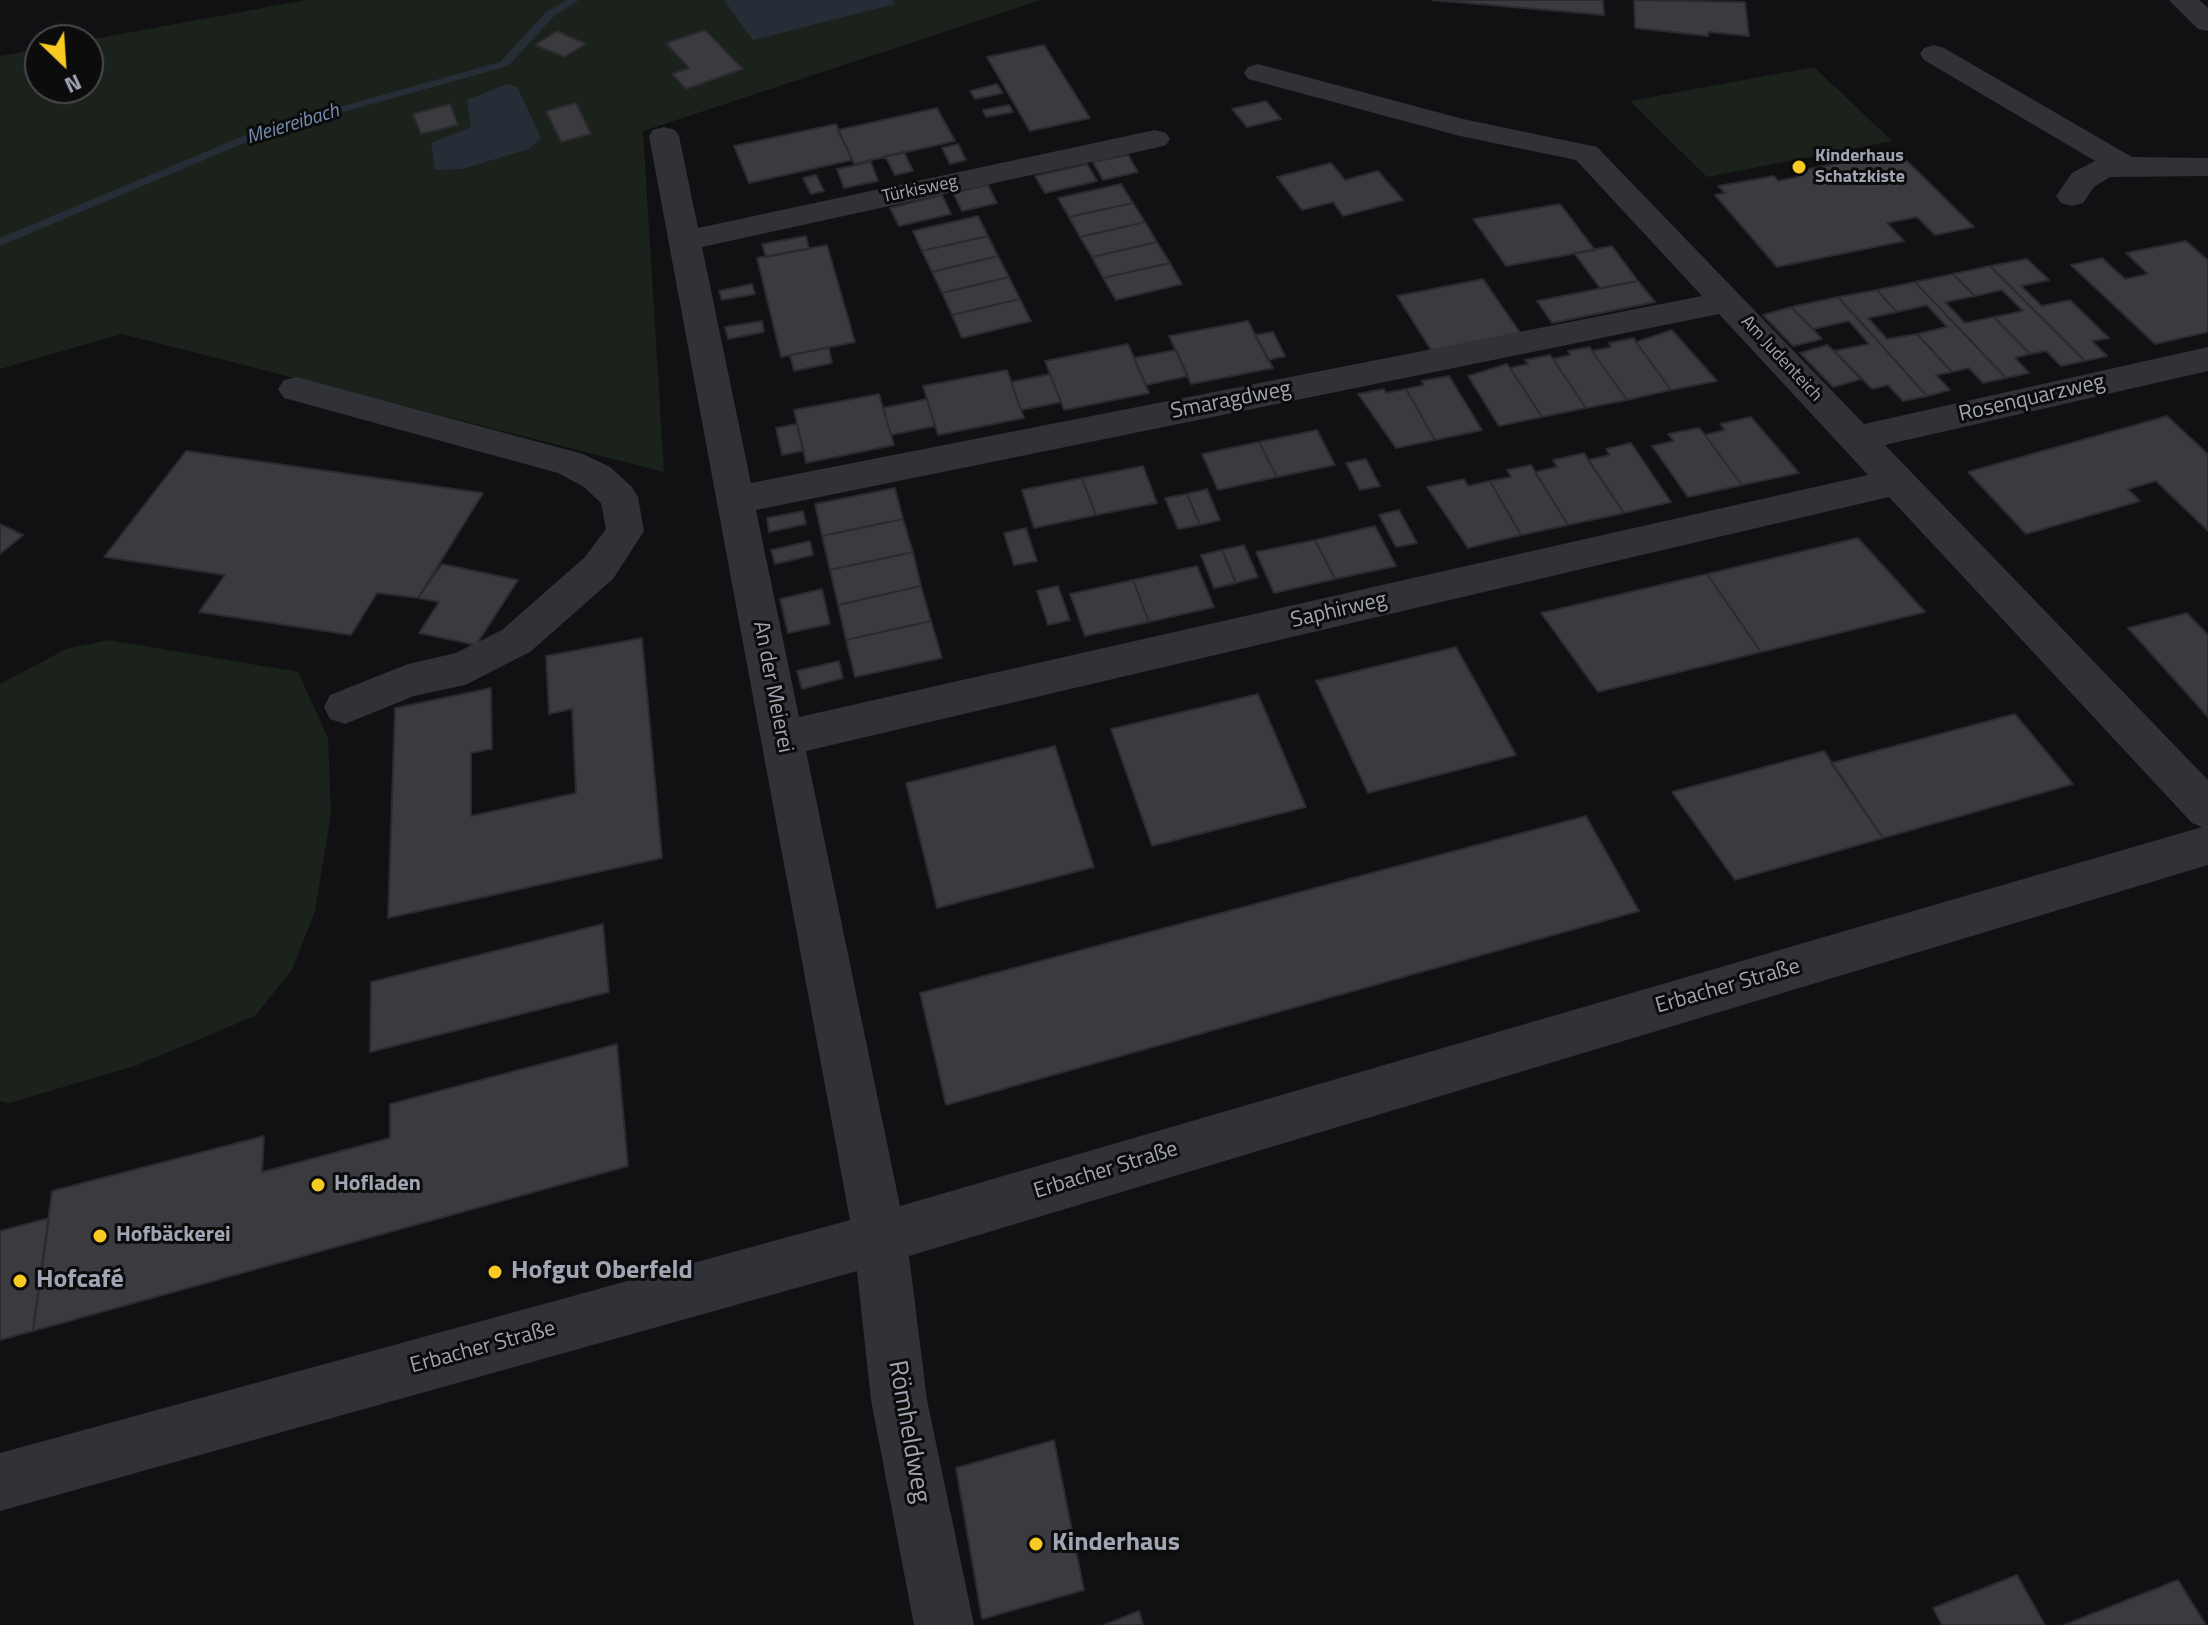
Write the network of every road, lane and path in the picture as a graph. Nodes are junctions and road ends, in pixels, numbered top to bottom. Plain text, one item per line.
1 (2183, 0) edge
2 (2208, 23) edge
3 (1934, 54) dead end
4 (1258, 73) dead end
5 (664, 136) dead end
6 (1155, 139) dead end
7 (2126, 166) junction
8 (2208, 167) edge
9 (2072, 196) dead end
10 (685, 241) junction
11 (1726, 302) junction
12 (2208, 359) edge
13 (296, 389) dead end
14 (1856, 439) junction
15 (1896, 482) junction
16 (735, 500) junction
17 (345, 707) dead end
18 (782, 739) junction
19 (2208, 810) edge
20 (2208, 845) edge
21 (880, 1238) junction
22 (0, 1482) edge
23 (944, 1625) edge

1 - 2 street
3 - 7 street
4 - 11 street, Am Judenteich
5 - 10 street, An der Meierei
6 - 10 street, Türkisweg
7 - 8 street
7 - 9 street
10 - 16 street, An der Meierei
11 - 14 street, Am Judenteich
11 - 16 street, Smaragdweg
12 - 14 street, Rosenquarzweg
13 - 17 street
14 - 15 street, Am Judenteich
15 - 18 street, Saphirweg
15 - 19 street, Am Judenteich
16 - 18 street, An der Meierei
18 - 21 street, An der Meierei
20 - 21 street, Erbacher Straße
21 - 22 street, Erbacher Straße
21 - 23 street, Römheldweg

